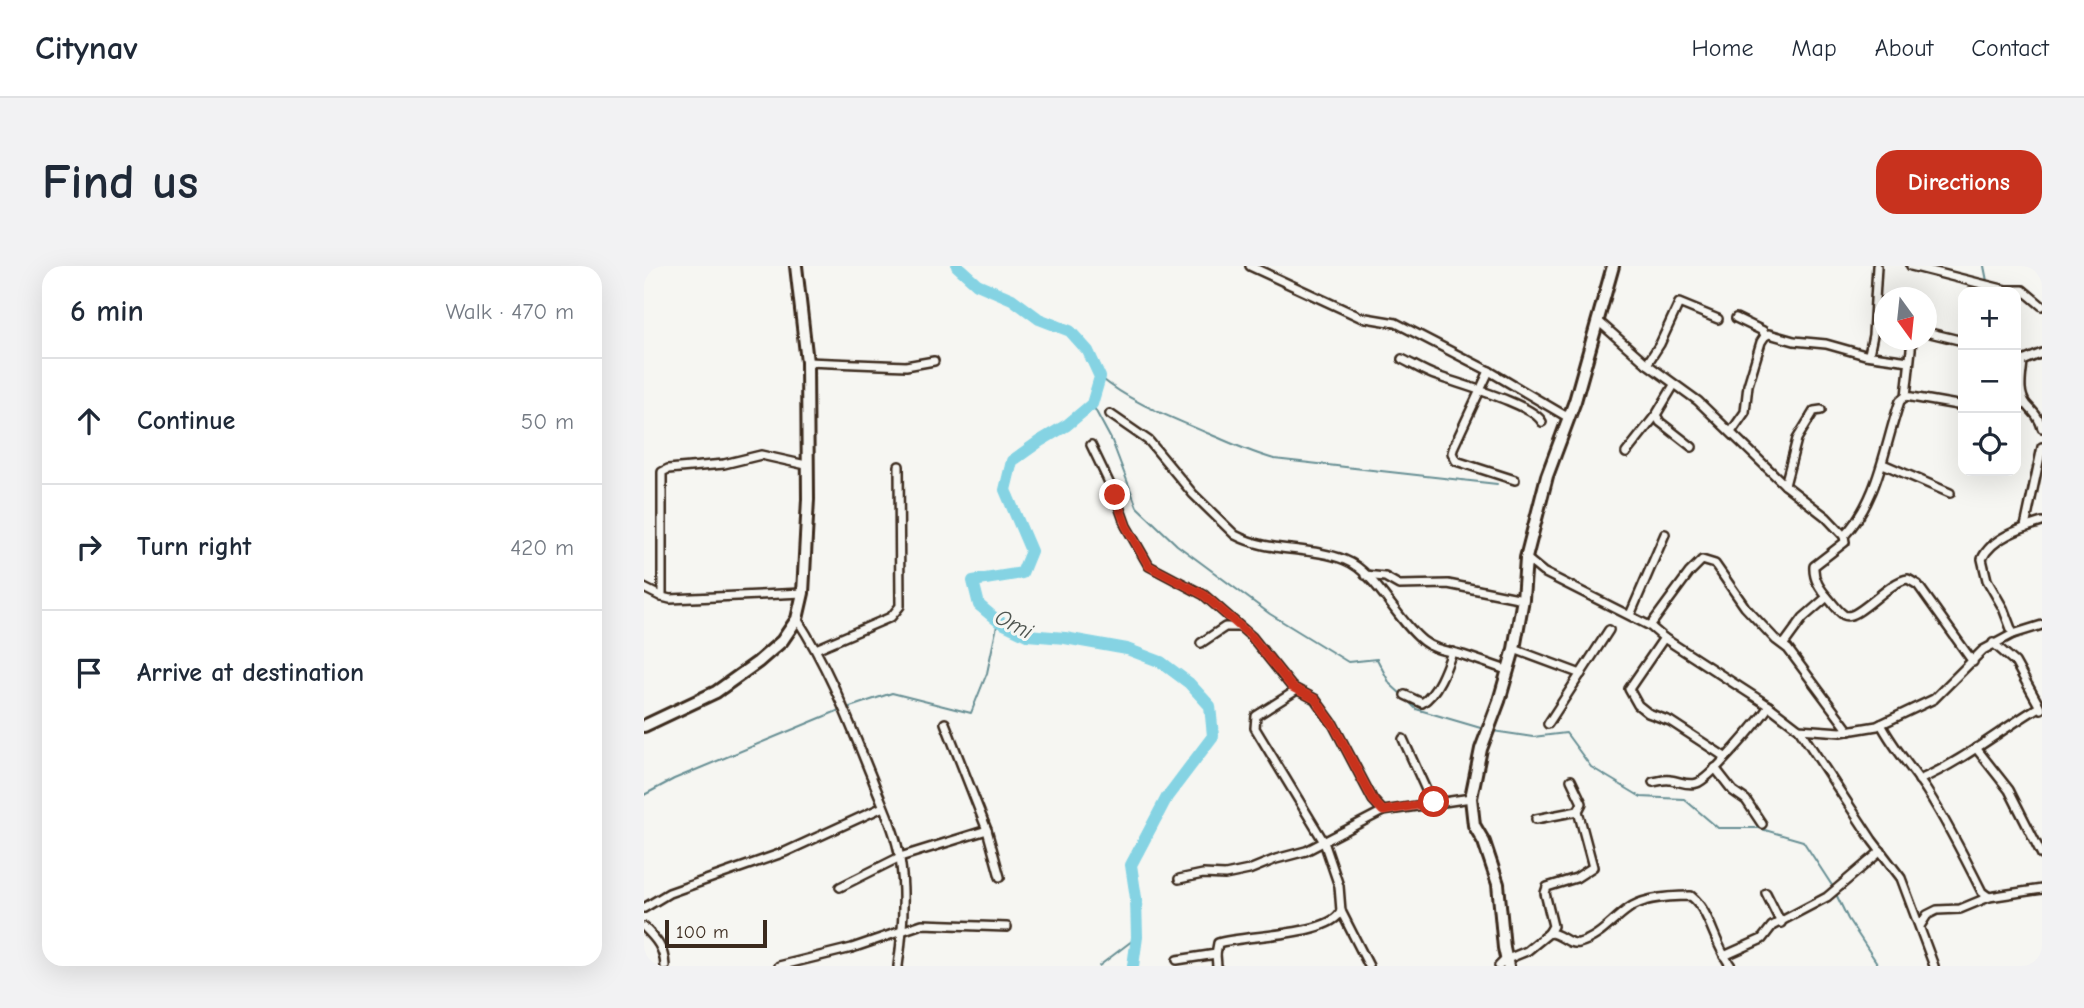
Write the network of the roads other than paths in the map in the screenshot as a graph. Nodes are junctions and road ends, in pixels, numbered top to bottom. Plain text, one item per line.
1 (796, 266) edge
2 (1250, 266) edge
3 (1613, 266) edge
4 (1877, 266) edge
5 (1911, 266) edge
6 (2042, 306) edge
7 (1736, 318) dead end
8 (1718, 319) dead end
9 (1597, 320) junction
10 (1937, 334) edge
11 (1765, 335) junction
12 (1958, 340) edge
13 (1911, 350) edge
14 (2042, 353) edge
15 (1869, 354) junction
16 (1402, 359) dead end
17 (934, 361) dead end
18 (1909, 361) junction
19 (807, 362) junction
20 (1647, 364) junction
21 (1489, 371) junction
22 (1674, 384) junction
23 (1480, 390) junction
24 (1906, 396) junction
25 (2025, 403) junction
26 (1958, 405) edge
27 (2021, 406) edge
28 (1821, 410) dead end
29 (1110, 414) dead end
30 (1656, 415) junction
31 (1569, 418) junction
32 (1542, 422) dead end
33 (2042, 428) edge
34 (1731, 432) junction
35 (1091, 446) dead end
36 (1692, 447) dead end
37 (2042, 447) edge
38 (1626, 453) dead end
39 (1882, 464) junction
40 (806, 465) junction
41 (899, 466) dead end
42 (1515, 480) dead end
43 (1785, 485) junction
44 (1950, 493) dead end
45 (2042, 522) edge
46 (2025, 527) junction
47 (1665, 534) dead end
48 (1844, 536) junction
49 (1525, 558) junction
50 (1365, 574) junction
51 (644, 588) edge
52 (803, 593) junction
53 (662, 597) junction
54 (1827, 597) junction
55 (1523, 599) junction
56 (1630, 615) junction
57 (797, 619) junction
58 (2042, 625) edge
59 (1650, 626) junction
60 (1243, 629) junction
61 (1609, 630) dead end
62 (2013, 634) junction
63 (1664, 638) junction
64 (1201, 643) dead end
65 (1993, 643) junction
66 (1784, 644) junction
67 (816, 649) junction
68 (1514, 649) junction
69 (1451, 652) junction
70 (1973, 662) junction
71 (1509, 671) junction
72 (1581, 674) junction
73 (1297, 690) junction
74 (1405, 695) dead end
75 (1769, 706) junction
76 (2041, 709) edge
77 (945, 723) dead end
78 (1548, 723) dead end
79 (1881, 724) junction
80 (644, 726) edge
81 (1798, 729) junction
82 (1849, 731) junction
83 (1403, 739) dead end
84 (1976, 748) junction
85 (1725, 757) junction
86 (1715, 768) junction
87 (1571, 780) dead end
88 (1919, 780) junction
89 (1653, 782) dead end
90 (1471, 798) junction
91 (1434, 802) junction
92 (884, 807) junction
93 (1383, 811) junction
94 (1578, 811) junction
95 (1536, 818) dead end
96 (1762, 824) dead end
97 (987, 830) junction
98 (1324, 842) junction
99 (1881, 851) junction
100 (2042, 856) edge
101 (900, 857) junction
102 (1000, 877) dead end
103 (1179, 879) dead end
104 (840, 887) dead end
105 (2042, 889) edge
106 (1766, 893) dead end
107 (1989, 897) junction
108 (644, 908) edge
109 (1341, 911) junction
110 (1781, 923) junction
111 (1920, 926) junction
112 (644, 927) edge
113 (1007, 927) dead end
114 (903, 929) junction
115 (1549, 933) junction
116 (1216, 954) junction
117 (1724, 956) junction
118 (1177, 960) dead end
119 (1504, 964) edge
120 (1368, 965) edge
121 (665, 966) edge
122 (779, 966) edge
123 (898, 966) edge
124 (1216, 966) edge
125 (1731, 966) edge
126 (1934, 966) edge

1 - 19 street
2 - 21 street
3 - 9 street
4 - 15 street
5 - 6 street
7 - 11 street
8 - 20 street
9 - 20 street
9 - 31 street
10 - 12 street
11 - 15 street
11 - 34 street
13 - 18 street
14 - 25 street
15 - 18 street
16 - 23 street
17 - 19 street
18 - 24 street
19 - 40 street
20 - 22 street
21 - 23 street
21 - 31 street
22 - 30 street
22 - 34 street
23 - 32 street
23 - 42 street
24 - 26 street
24 - 39 street
25 - 27 street
25 - 33 street
28 - 43 street
29 - 50 street
30 - 36 street
30 - 38 street
31 - 49 street
34 - 43 street
35 - 60 street
37 - 46 street
39 - 44 street
39 - 48 street
40 - 52 street
40 - 53 street
41 - 67 street
43 - 48 street
45 - 46 street
46 - 62 street
47 - 56 street
48 - 54 street
49 - 55 street
49 - 56 street
50 - 55 street
50 - 69 street
51 - 53 street
52 - 53 street
52 - 57 street
54 - 66 street
54 - 70 street
55 - 68 street
56 - 59 street
57 - 67 street
57 - 80 street
58 - 62 street
59 - 63 street
59 - 66 street
60 - 64 street
60 - 73 street
61 - 72 street
62 - 65 street
63 - 75 street
63 - 85 street
65 - 70 street
65 - 76 street
66 - 82 street
67 - 92 street
68 - 71 street
68 - 72 street
69 - 71 street
69 - 74 street
70 - 79 street
71 - 90 street
72 - 78 street
73 - 93 street
73 - 98 street
75 - 81 street
75 - 85 street
76 - 84 street
77 - 97 street
79 - 82 street
79 - 88 street
81 - 82 street
81 - 99 street
83 - 91 street
84 - 88 street
84 - 100 street
85 - 86 street
86 - 89 street
86 - 96 street
87 - 94 street
88 - 107 street
90 - 91 street
90 - 119 street
91 - 93 street
92 - 101 street
92 - 108 street
93 - 98 street
94 - 95 street
94 - 115 street
97 - 101 street
97 - 102 street
98 - 103 street
98 - 109 street
99 - 110 street
99 - 111 street
101 - 104 street
101 - 114 street
105 - 107 street
106 - 110 street
107 - 111 street
109 - 116 street
109 - 120 street
110 - 117 street
111 - 126 street
112 - 121 street
113 - 114 street
114 - 122 street
114 - 123 street
115 - 117 street
115 - 119 street
116 - 118 street
116 - 124 street
117 - 125 street

